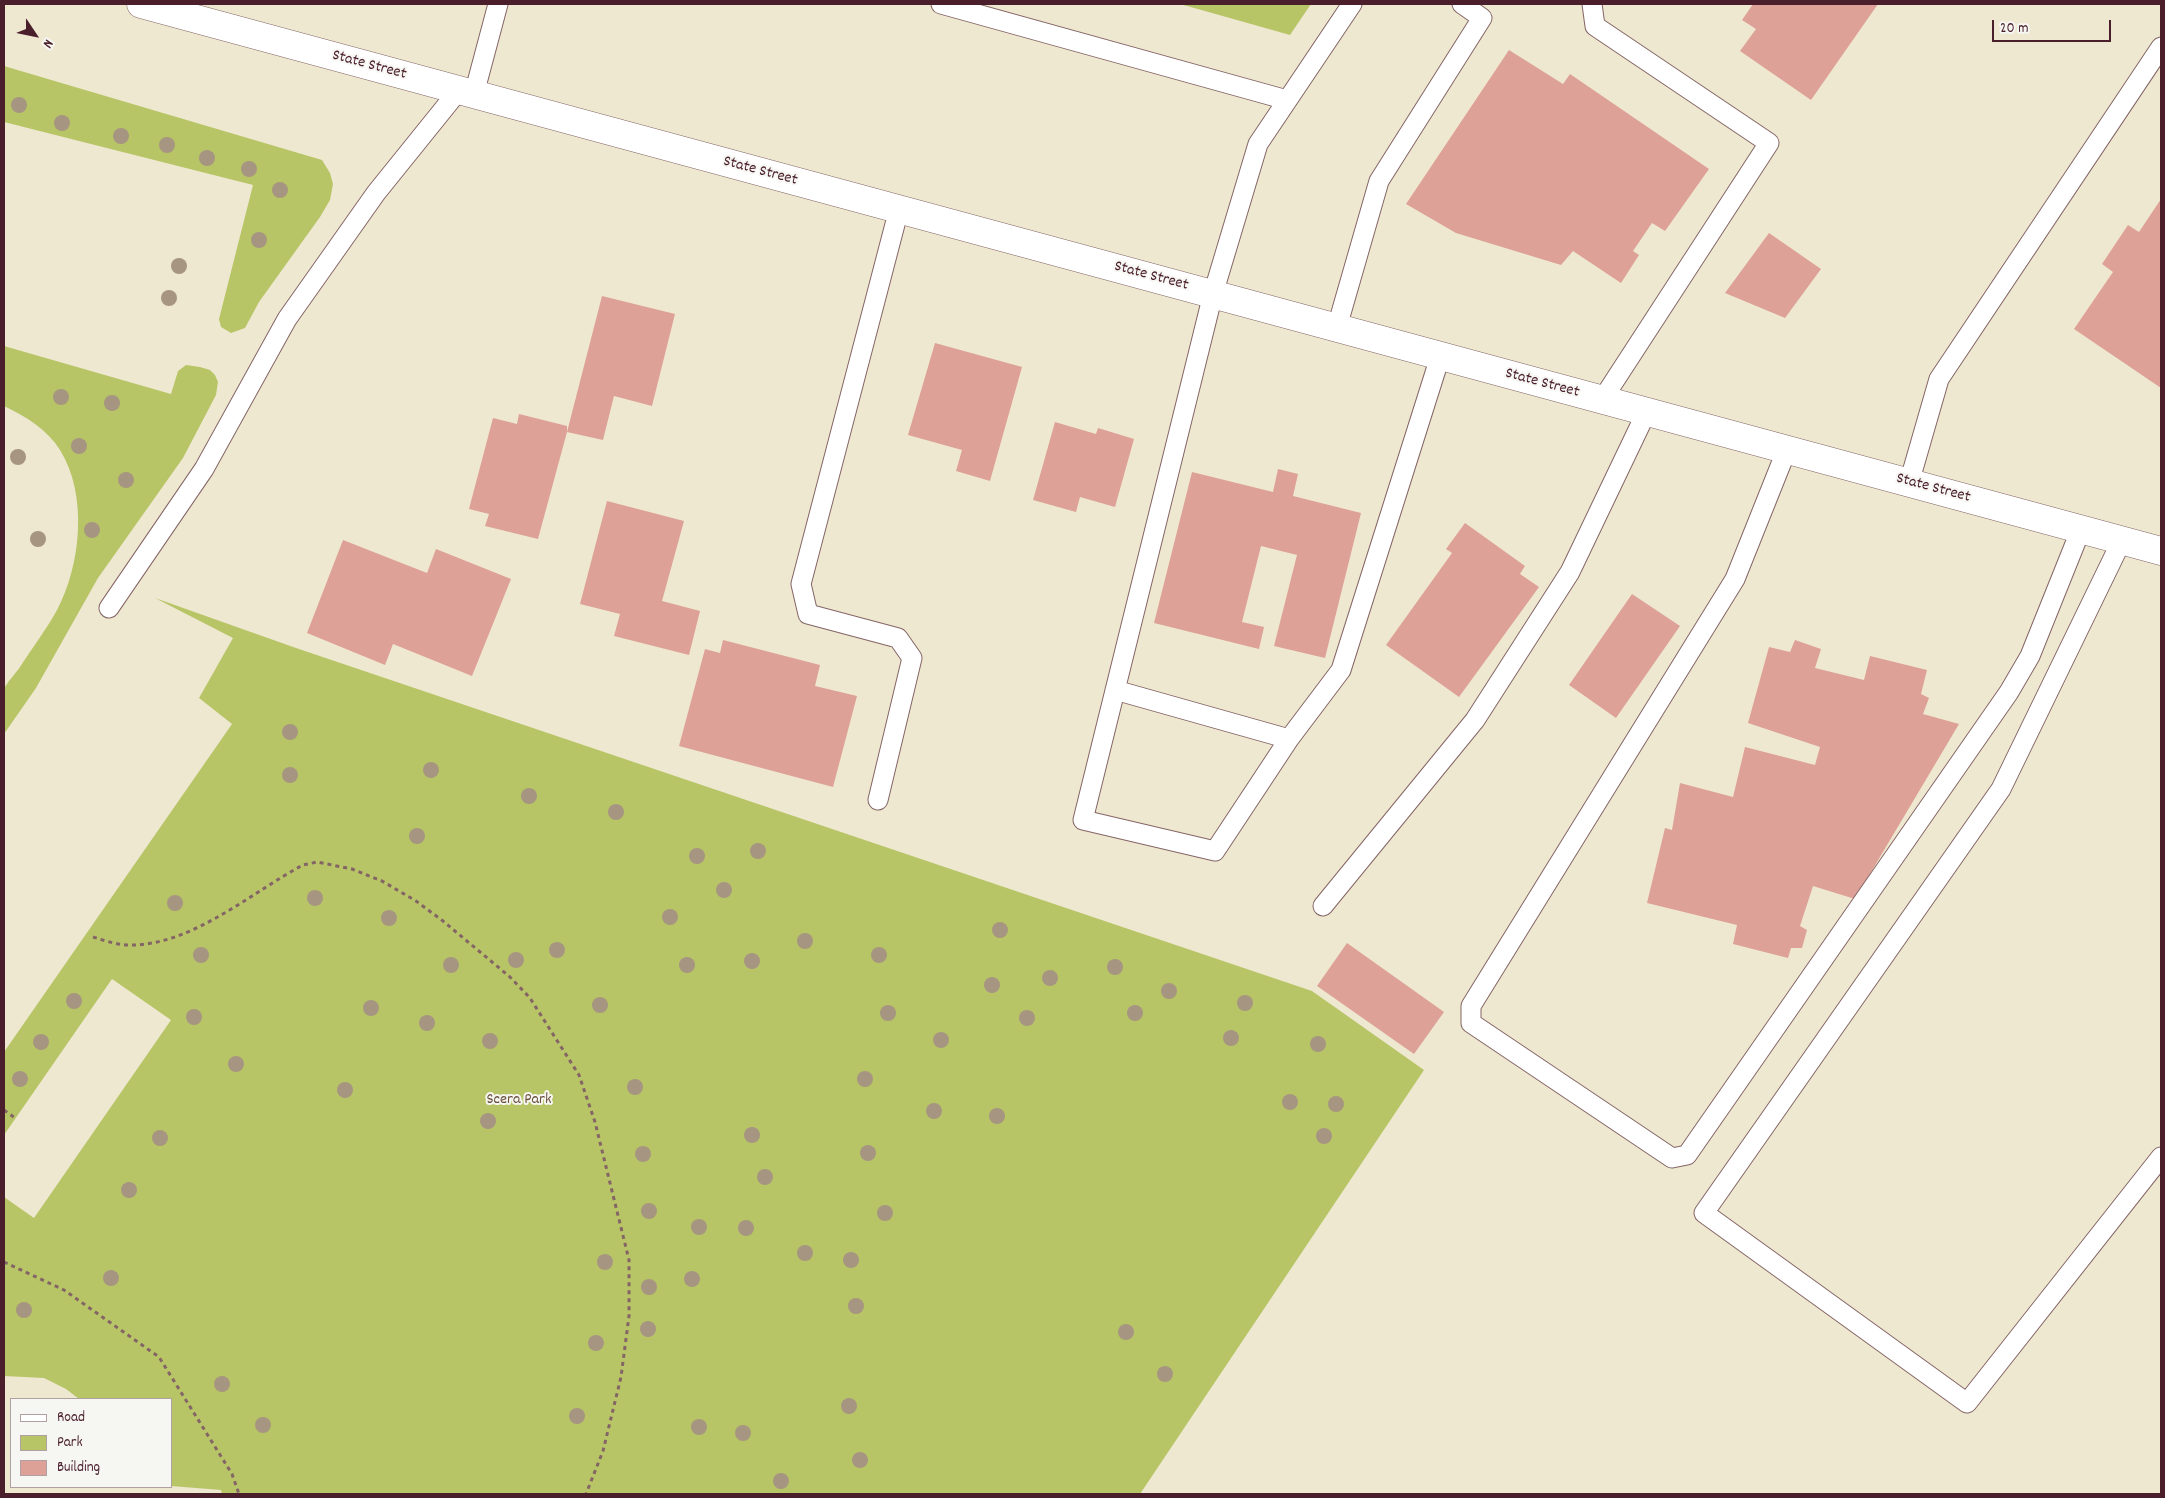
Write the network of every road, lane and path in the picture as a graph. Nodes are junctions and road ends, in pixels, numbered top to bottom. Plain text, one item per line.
1 (141, 4) edge
2 (498, 4) edge
3 (941, 4) edge
4 (1352, 4) edge
5 (1462, 4) edge
6 (1592, 4) edge
7 (2161, 47) edge
8 (466, 92) junction
9 (1287, 100) junction
10 (898, 209) junction
11 (1214, 294) junction
12 (1336, 328) junction
13 (1440, 357) junction
14 (1602, 400) junction
15 (1647, 412) junction
16 (1786, 449) junction
17 (1909, 483) junction
18 (2081, 529) junction
19 (2122, 540) junction
20 (2161, 550) edge
21 (109, 608) dead end
22 (1115, 690) junction
23 (1289, 739) junction
24 (878, 800) dead end
25 (1323, 906) dead end
26 (93, 937) dead end
27 (4, 1110) edge
28 (15, 1118) dead end
29 (2161, 1157) edge
30 (4, 1262) edge
31 (239, 1494) edge
32 (586, 1494) edge

1 - 8 main road, State Street
2 - 8 lane
3 - 9 lane
4 - 9 lane
5 - 12 lane
6 - 14 lane
7 - 17 lane
8 - 10 main road, State Street
8 - 21 lane
9 - 11 lane
10 - 11 main road, State Street
10 - 24 lane
11 - 12 main road, State Street
11 - 22 lane
12 - 13 main road, State Street
13 - 14 main road, State Street
13 - 23 lane
14 - 15 main road, State Street
15 - 16 main road, State Street
15 - 25 lane
16 - 17 main road, State Street
16 - 18 lane
17 - 18 main road, State Street
18 - 19 main road, State Street
19 - 20 main road, State Street
19 - 29 lane
22 - 23 lane
22 - 23 lane
26 - 32 path
27 - 28 path
30 - 31 path

